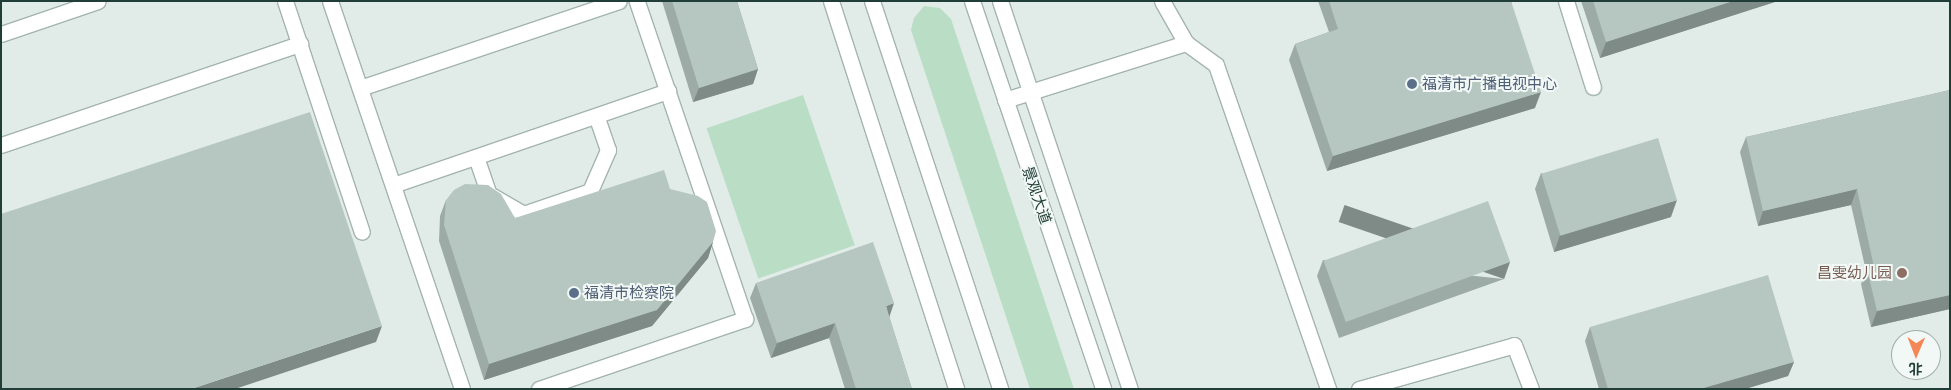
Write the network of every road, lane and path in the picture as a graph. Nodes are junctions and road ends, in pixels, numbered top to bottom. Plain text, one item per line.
1 (98, 1) edge
2 (285, 1) edge
3 (330, 1) edge
4 (619, 1) edge
5 (637, 1) edge
6 (831, 1) edge
7 (872, 1) edge
8 (972, 1) edge
9 (1000, 1) edge
10 (1162, 1) edge
11 (1566, 1) edge
12 (1, 34) edge
13 (1186, 43) junction
14 (300, 44) junction
15 (1593, 87) dead end
16 (360, 88) junction
17 (668, 91) junction
18 (1030, 92) junction
19 (1005, 100) junction
20 (596, 116) junction
21 (1, 145) edge
22 (476, 157) junction
23 (393, 185) junction
24 (362, 232) dead end
25 (462, 389) edge
26 (539, 389) edge
27 (956, 389) edge
28 (1000, 389) edge
29 (1103, 389) edge
30 (1130, 389) edge
31 (1328, 389) edge
32 (1359, 389) edge
33 (1530, 389) edge

1 - 12 street
2 - 14 street
3 - 16 street
4 - 16 street
5 - 17 street
6 - 27 street
7 - 28 street
8 - 19 street, 景观大道
9 - 18 street
10 - 13 street
11 - 15 street
13 - 18 street
13 - 31 street
14 - 21 street
14 - 24 street
16 - 23 street
17 - 20 street
17 - 26 street
18 - 19 street
18 - 30 street
19 - 29 street, 景观大道
20 - 22 street
20 - 22 street
22 - 23 street
23 - 25 street
32 - 33 street

